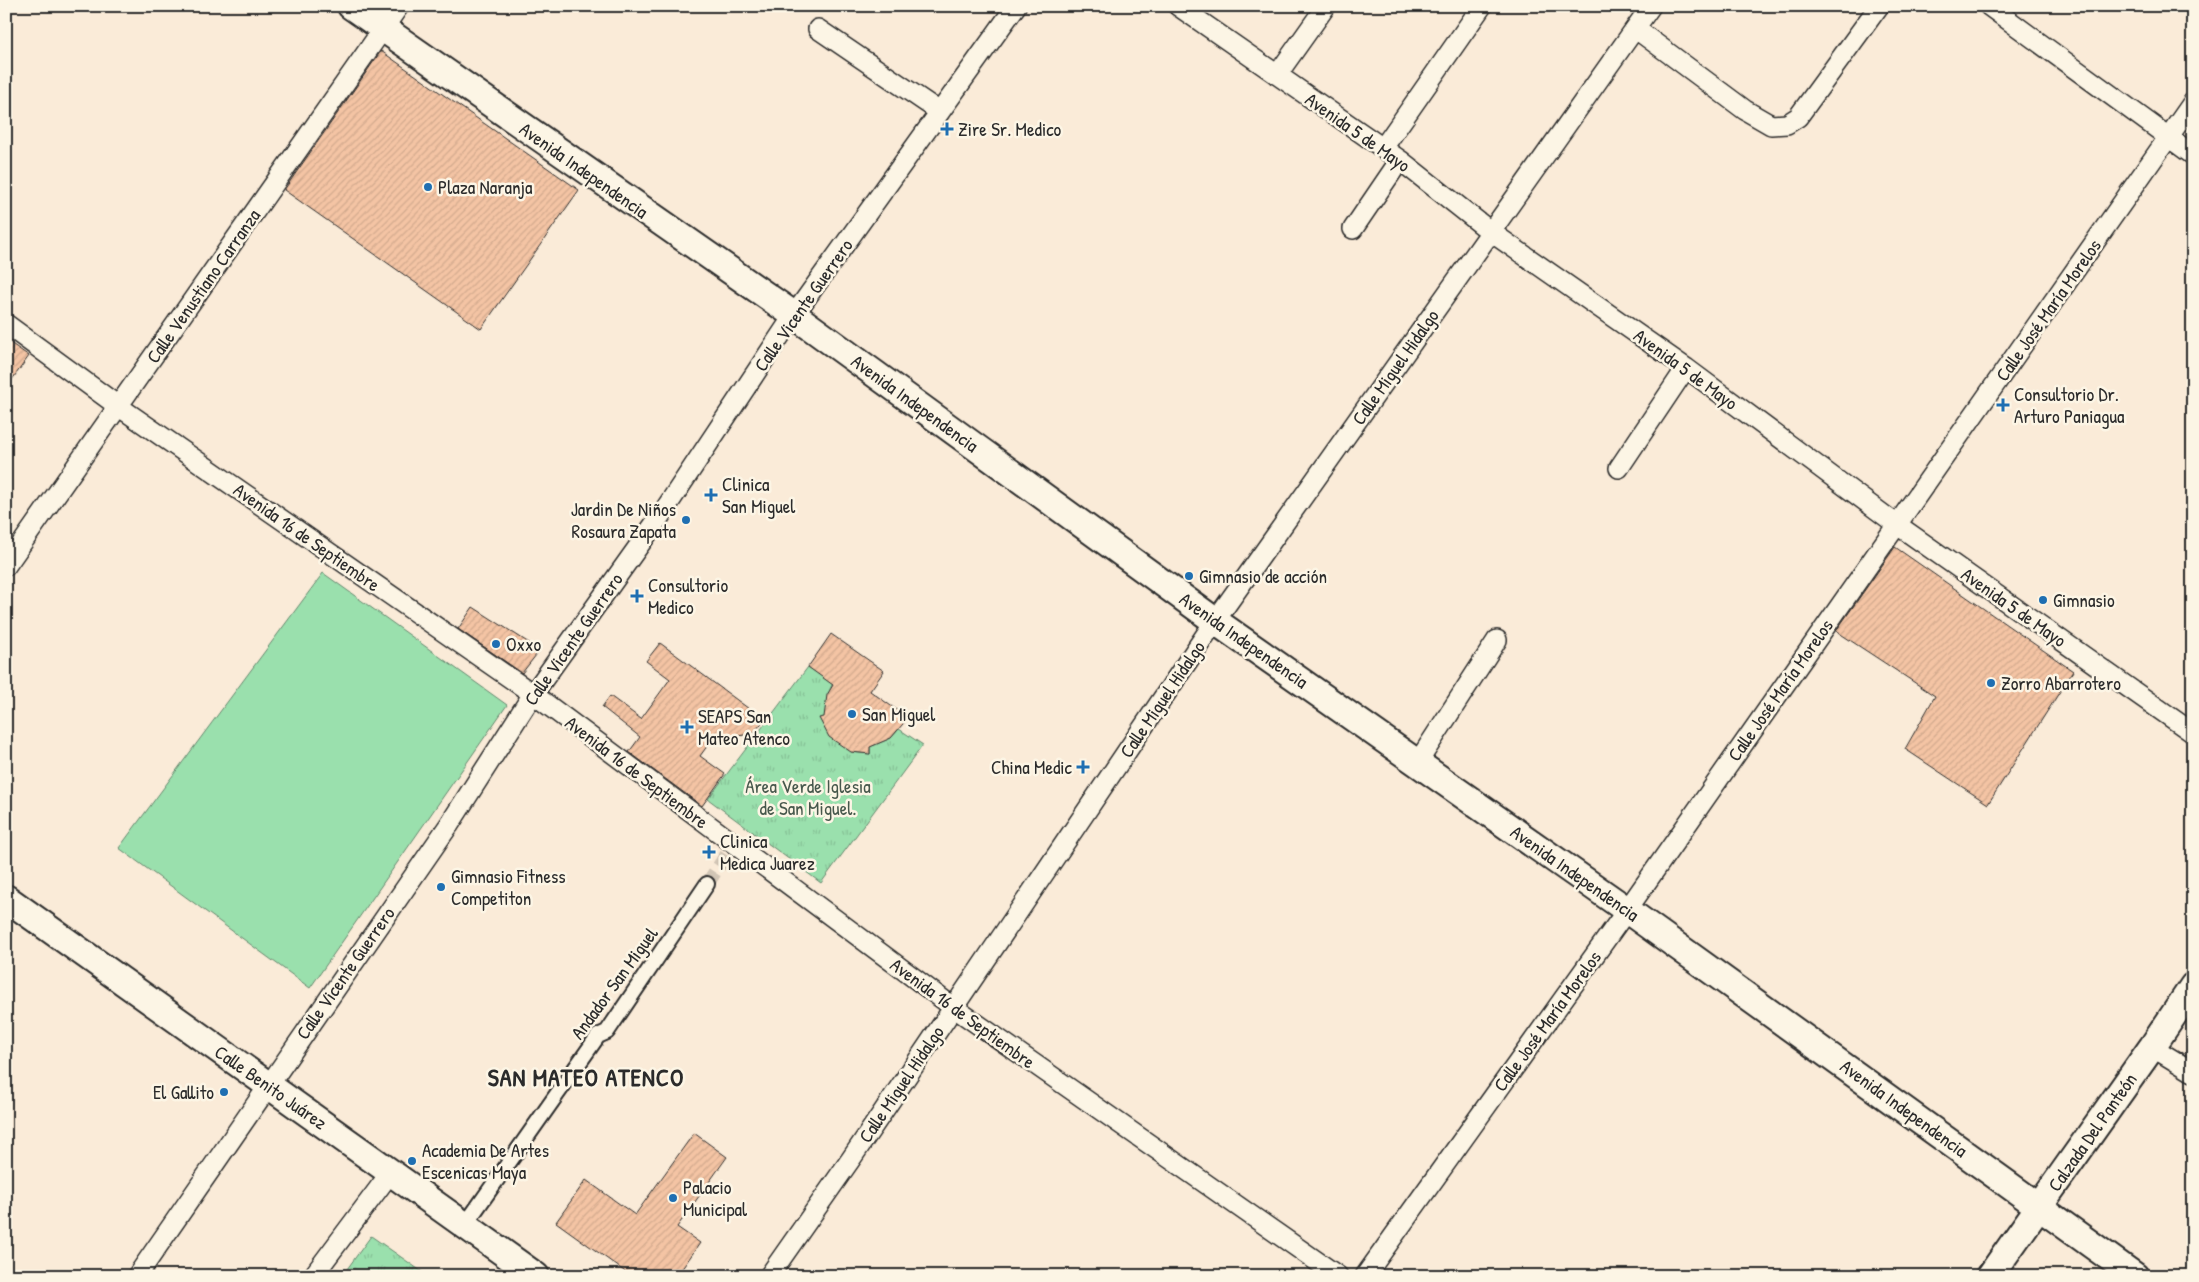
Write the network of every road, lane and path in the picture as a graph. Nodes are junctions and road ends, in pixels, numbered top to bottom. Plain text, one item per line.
1 (351, 6) edge
2 (399, 6) edge
3 (1016, 6) edge
4 (1178, 6) edge
5 (1326, 6) edge
6 (1482, 6) edge
7 (1651, 6) edge
8 (1879, 6) edge
9 (1989, 6) edge
10 (818, 29) dead end
11 (1636, 29) junction
12 (382, 30) junction
13 (1277, 75) junction
14 (2193, 102) edge
15 (940, 112) junction
16 (2169, 138) junction
17 (1383, 148) junction
18 (2193, 155) edge
19 (1400, 160) junction
20 (1353, 229) dead end
21 (1491, 232) junction
22 (794, 314) junction
23 (6, 324) edge
24 (1686, 368) junction
25 (118, 406) junction
26 (1619, 468) dead end
27 (1896, 524) junction
28 (6, 566) edge
29 (1215, 620) junction
30 (1497, 640) dead end
31 (533, 694) junction
32 (2193, 733) edge
33 (1418, 762) junction
34 (707, 884) tunnel mouth
35 (6, 898) edge
36 (1627, 910) junction
37 (2193, 986) edge
38 (953, 1007) junction
39 (2152, 1047) junction
40 (2193, 1072) edge
41 (268, 1084) junction
42 (391, 1172) junction
43 (2040, 1206) junction
44 (465, 1225) junction
45 (137, 1276) edge
46 (313, 1276) edge
47 (536, 1276) edge
48 (769, 1276) edge
49 (1338, 1276) edge
50 (1365, 1276) edge
51 (1990, 1276) edge
52 (2135, 1276) edge

1 - 12 main road, Avenida Independencia
2 - 12 street, Calle Venustiano Carranza
3 - 15 street, Calle Vicente Guerrero
4 - 13 street, Avenida 5 de Mayo
5 - 13 street
6 - 17 street
7 - 11 street, Calle Miguel Hidalgo
8 - 11 street
9 - 16 street
10 - 15 street
11 - 21 street, Calle Miguel Hidalgo
12 - 22 main road, Avenida Independencia
12 - 25 street, Calle Venustiano Carranza
13 - 17 street, Avenida 5 de Mayo
14 - 16 street, Calle José María Morelos
15 - 22 street, Calle Vicente Guerrero
16 - 18 street
16 - 27 street, Calle José María Morelos
17 - 19 street, Avenida 5 de Mayo
19 - 20 street
19 - 21 street, Avenida 5 de Mayo
21 - 24 street, Avenida 5 de Mayo
21 - 29 street, Calle Miguel Hidalgo
22 - 29 main road, Avenida Independencia
22 - 31 street, Calle Vicente Guerrero
23 - 25 street, Avenida 16 de Septiembre
24 - 26 street
24 - 27 street, Avenida 5 de Mayo
25 - 28 street, Calle Venustiano Carranza
25 - 31 street, Avenida 16 de Septiembre
27 - 32 street, Avenida 5 de Mayo
27 - 36 street, Calle José María Morelos
29 - 33 main road, Avenida Independencia
29 - 38 street, Calle Miguel Hidalgo
30 - 33 street
31 - 38 street, Avenida 16 de Septiembre
31 - 41 street, Calle Vicente Guerrero
33 - 36 main road, Avenida Independencia
34 - 44 street, Andador San Miguel
35 - 41 main road, Calle Benito Juárez
36 - 43 main road, Avenida Independencia
36 - 50 street, Calle José María Morelos
37 - 39 main road, Calzada Del Panteón
38 - 48 street, Calle Miguel Hidalgo
38 - 49 street, Avenida 16 de Septiembre
39 - 40 street
39 - 43 main road, Calzada Del Panteón
41 - 42 main road, Calle Benito Juárez
41 - 45 street, Calle Vicente Guerrero
42 - 44 main road, Calle Benito Juárez
42 - 46 street
43 - 51 main road, Calzada Del Panteón
43 - 52 main road, Avenida Independencia
44 - 47 main road, Calle Benito Juárez

